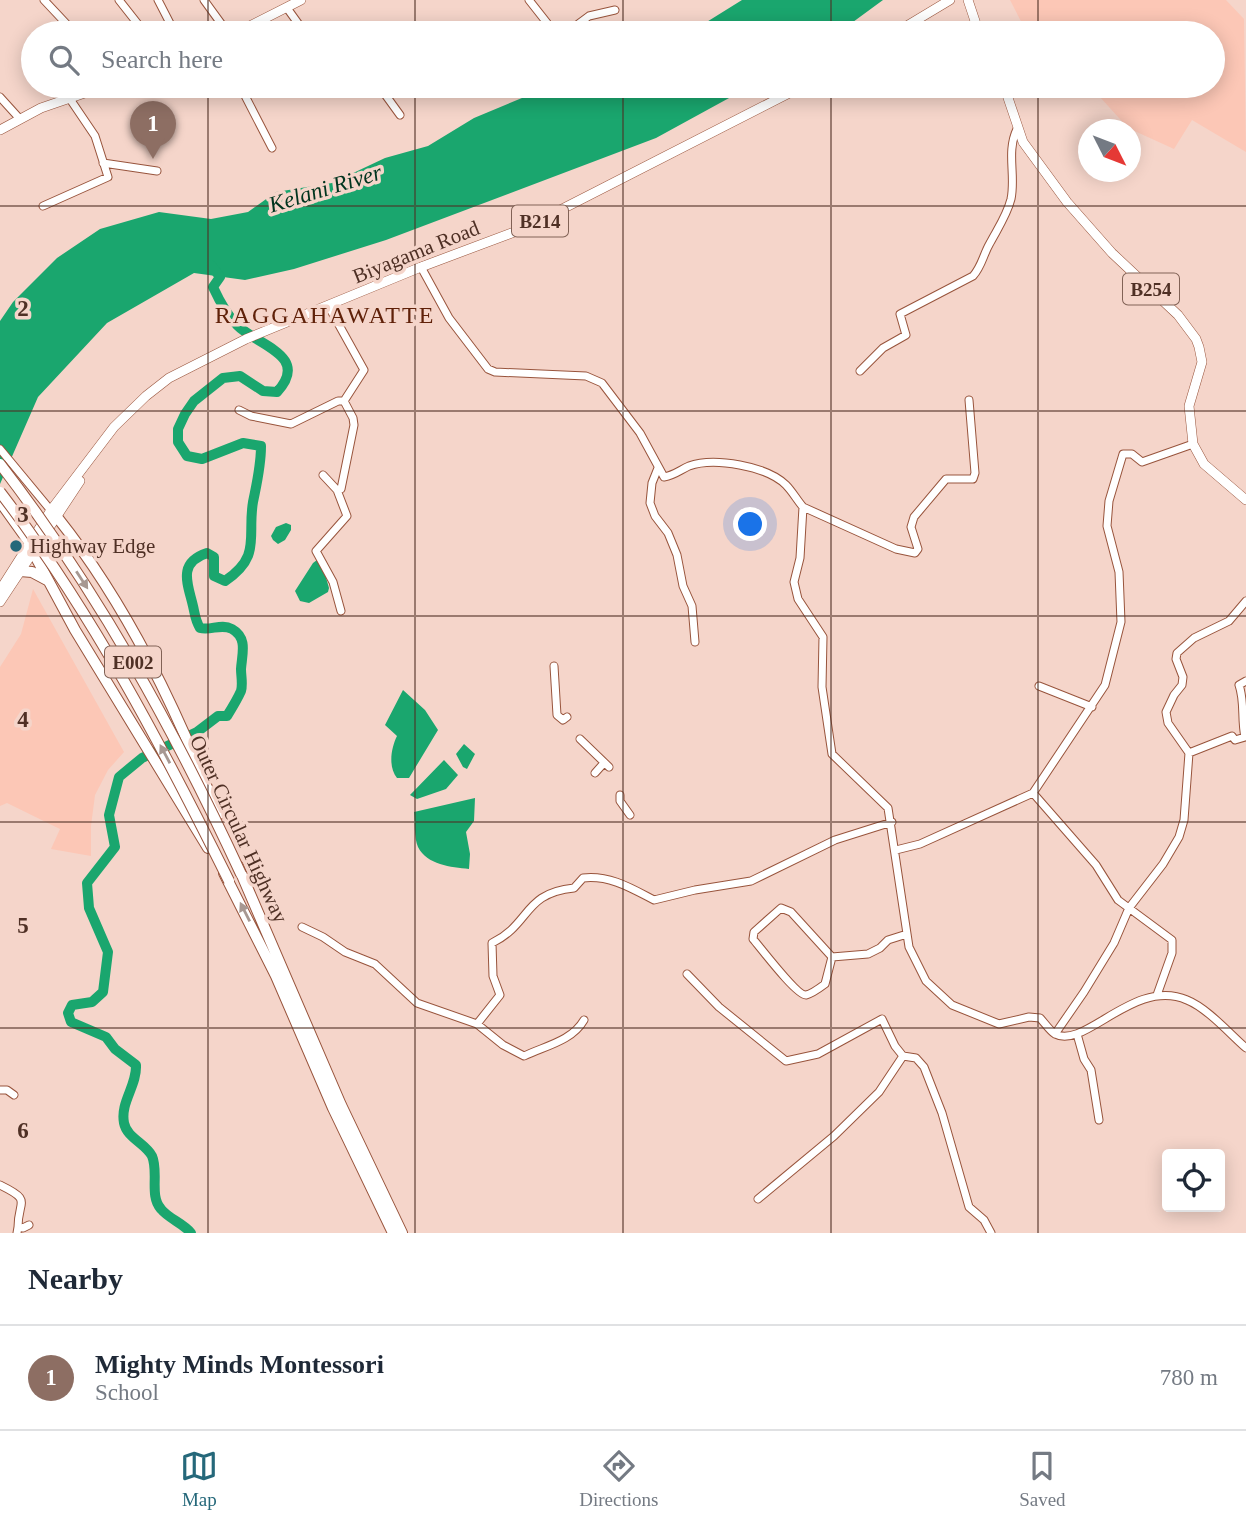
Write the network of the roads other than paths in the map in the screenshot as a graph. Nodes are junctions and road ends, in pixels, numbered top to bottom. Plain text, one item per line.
1 (44, 0) edge
2 (119, 0) edge
3 (158, 0) edge
4 (204, 0) edge
5 (301, 0) edge
6 (529, 0) edge
7 (950, 0) edge
8 (968, 0) edge
9 (287, 8) junction
10 (615, 10) dead end
11 (64, 21) edge
12 (136, 21) edge
13 (169, 21) edge
14 (219, 21) edge
15 (260, 21) edge
16 (296, 21) edge
17 (546, 21) edge
18 (582, 21) edge
19 (915, 21) edge
20 (975, 21) edge
21 (0, 97) edge
22 (246, 98) edge
23 (388, 98) edge
24 (780, 98) edge
25 (1008, 98) edge
26 (70, 99) joint
27 (400, 115) dead end
28 (19, 118) junction
29 (1017, 129) junction
30 (0, 130) edge
31 (272, 148) dead end
32 (103, 163) junction
33 (157, 171) dead end
34 (43, 206) dead end
35 (421, 267) junction
36 (329, 307) junction
37 (860, 371) dead end
38 (969, 400) dead end
39 (344, 401) junction
40 (239, 410) dead end
41 (1193, 444) junction
42 (0, 449) edge
43 (0, 464) edge
44 (658, 468) junction
45 (323, 475) dead end
46 (337, 490) junction
47 (0, 492) edge
48 (1246, 500) edge
49 (0, 504) edge
50 (803, 507) junction
51 (54, 513) junction
52 (32, 548) junction
53 (20, 571) junction
54 (47, 580) junction
55 (0, 590) edge
56 (1246, 601) edge
57 (0, 602) edge
58 (341, 611) dead end
59 (695, 642) dead end
60 (554, 666) dead end
61 (1246, 681) edge
62 (1039, 685) dead end
63 (1092, 707) junction
64 (567, 717) dead end
65 (580, 739) dead end
66 (1189, 753) junction
67 (595, 773) dead end
68 (1033, 793) junction
69 (620, 795) dead end
70 (630, 815) dead end
71 (892, 822) junction
72 (896, 850) junction
73 (240, 874) junction
74 (229, 881) junction
75 (1129, 908) junction
76 (302, 927) dead end
77 (907, 934) junction
78 (832, 957) junction
79 (687, 974) dead end
80 (1157, 995) junction
81 (584, 1020) dead end
82 (477, 1024) junction
83 (1055, 1034) junction
84 (1077, 1034) junction
85 (1246, 1048) edge
86 (903, 1056) junction
87 (318, 1061) junction
88 (0, 1090) edge
89 (14, 1095) dead end
90 (1099, 1120) dead end
91 (0, 1185) edge
92 (758, 1199) dead end
93 (29, 1224) dead end
94 (17, 1230) edge
95 (393, 1233) edge
96 (402, 1233) edge
97 (991, 1233) edge

1 - 11 street
2 - 12 street
3 - 13 street
4 - 14 street
5 - 9 main road
6 - 17 street
7 - 19 main road
8 - 20 main road
9 - 15 main road
9 - 16 street
10 - 18 street
21 - 28 street
22 - 31 street
23 - 27 street
24 - 35 main road, Biyagama Road / B214
25 - 29 main road, B254
26 - 28 main road
26 - 32 street
28 - 30 main road
29 - 37 street
29 - 41 main road, B254
32 - 33 street
32 - 34 street
35 - 36 main road, Biyagama Road / B214
35 - 44 street
36 - 39 street
36 - 51 main road, Biyagama Road / B214
38 - 50 street
39 - 40 street
39 - 46 street
41 - 48 main road, B254
41 - 63 street
42 - 51 street
43 -> 73 highway, Outer Circular Highway / E002, bridge
44 - 50 street
44 - 59 street
45 - 46 street
46 - 58 street
74 -> 47 highway, Outer Circular Highway / E002, bridge
49 - 52 street
50 - 71 street
51 - 52 main road, Biyagama Road / B214
51 - 73 highway, bridge
52 - 53 main road, Biyagama Road / B214
52 - 54 highway
52 - 55 main road, Biyagama Road / B214
53 - 54 highway
53 - 57 main road, Biyagama Road / B214
54 - 74 highway, bridge
56 - 66 street
60 - 64 street
61 - 66 street
62 - 63 street
63 - 68 street
65 - 67 street
66 - 75 street
68 - 72 street
68 - 75 street
69 - 70 street
71 - 72 street
71 - 82 street
72 - 77 street
73 - 87 highway, Outer Circular Highway / E002
87 -> 74 highway, Outer Circular Highway / E002
75 - 80 street
75 - 83 street
76 - 82 street
77 - 78 street
77 - 83 street
78 - 78 street
79 - 86 street
80 - 84 street
80 - 85 street
81 - 82 street
83 - 84 street
84 - 90 street
86 - 92 street
86 - 97 street
87 - 95 highway, Outer Circular Highway / E002
87 - 96 highway, Outer Circular Highway / E002
88 - 89 street
91 - 94 street
93 - 94 street

